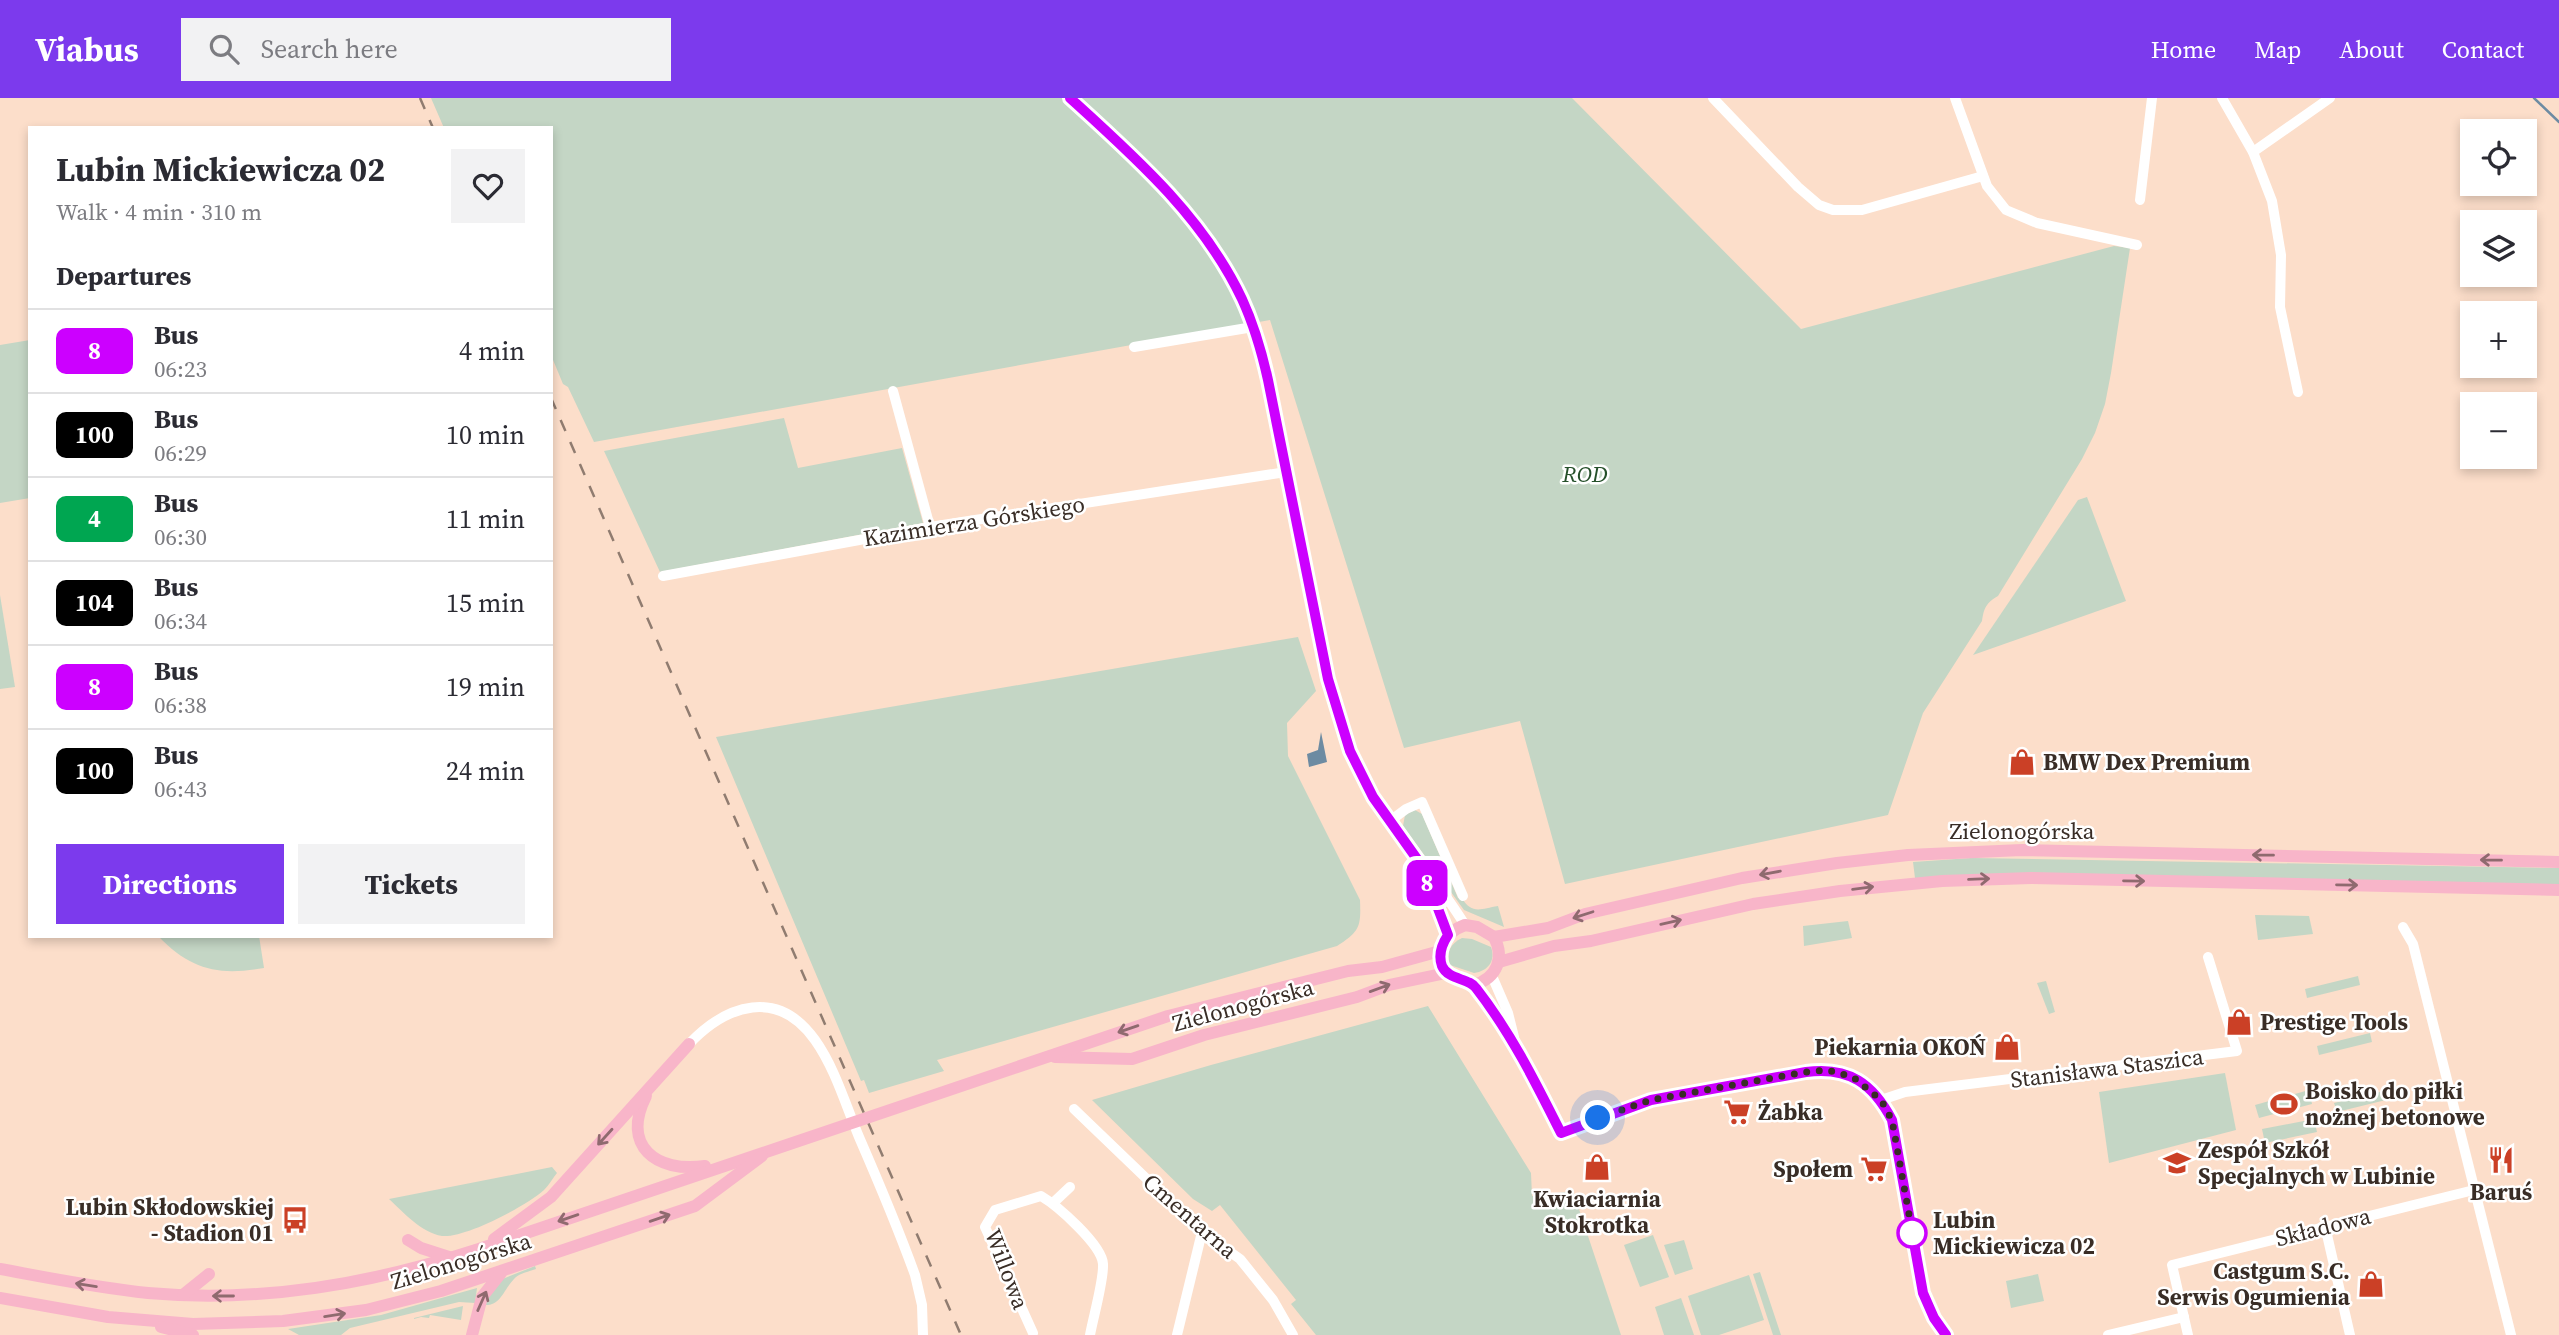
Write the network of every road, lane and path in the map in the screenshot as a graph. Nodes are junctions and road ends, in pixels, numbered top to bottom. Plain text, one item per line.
1 (1713, 98) edge
2 (1955, 98) edge
3 (2152, 98) edge
4 (2222, 98) edge
5 (2330, 98) edge
6 (1076, 100) edge
7 (2253, 152) junction
8 (1983, 176) junction
9 (2140, 200) dead end
10 (2137, 245) dead end
11 (1253, 327) junction
12 (1134, 347) dead end
13 (893, 391) dead end
14 (2298, 392) dead end
15 (1286, 472) junction
16 (930, 527) junction
17 (663, 576) dead end
18 (1390, 821) junction
19 (2559, 862) edge
20 (1422, 866) junction
21 (2559, 890) edge
22 (1463, 896) dead end
23 (1465, 925) junction
24 (2403, 928) dead end
25 (1448, 935) junction
26 (1494, 937) junction
27 (1440, 951) junction
28 (2208, 957) dead end
29 (1499, 962) junction
30 (1446, 973) junction
31 (1492, 976) junction
32 (1474, 985) junction
33 (689, 1044) joint
34 (1515, 1044) junction
35 (1048, 1057) junction
36 (651, 1087) junction
37 (1881, 1100) junction
38 (1074, 1109) dead end
39 (772, 1149) junction
40 (743, 1159) junction
41 (1070, 1187) dead end
42 (2474, 1190) junction
43 (1053, 1203) junction
44 (2325, 1226) junction
45 (1202, 1232) junction
46 (408, 1240) dead end
47 (479, 1249) junction
48 (452, 1258) junction
49 (0, 1267) edge
50 (503, 1271) junction
51 (209, 1274) dead end
52 (183, 1295) junction
53 (0, 1298) edge
54 (2184, 1317) junction
55 (137, 1320) junction
56 (1033, 1333) edge
57 (193, 1335) edge
58 (472, 1335) edge
59 (923, 1335) edge
60 (1090, 1335) edge
61 (1177, 1335) edge
62 (1293, 1335) edge
63 (1946, 1335) edge
64 (2108, 1335) edge
65 (2188, 1335) edge
66 (2350, 1335) edge
67 (2511, 1335) edge

1 - 8 street
2 - 8 street
3 - 9 street
4 - 7 street
5 - 7 street
6 - 11 street
7 - 14 street
8 - 10 street
11 - 12 street
11 - 15 street
13 - 16 street
15 - 16 street, Kazimierza Górskiego
15 - 18 street
16 - 17 street, Kazimierza Górskiego
18 - 20 street
18 - 22 street
19 -> 26 main road, Zielonogórska
20 - 23 street
20 - 25 street
29 -> 21 main road, Zielonogórska
23 - 25 main road
23 - 26 main road
24 - 42 street
25 - 27 main road
26 - 29 main road
27 - 30 main road
27 -> 35 main road, Zielonogórska
28 - 37 street, Stanisława Staszica
29 - 31 main road
30 - 32 main road
35 -> 30 main road, Zielonogórska
31 - 32 main road
31 - 34 street
32 - 34 street
33 - 36 main road
33 - 59 street
34 - 37 street
35 - 39 main road, Zielonogórska
36 - 40 main road
36 -> 47 main road
37 - 63 street
38 - 45 street, Cmentarna
39 - 40 main road, Zielonogórska
50 -> 39 main road, Zielonogórska
40 -> 47 main road, Zielonogórska
41 - 43 street
42 - 44 street, Składowa
42 - 67 street
43 - 56 street, Willowa
43 - 60 street
44 - 54 street, Składowa
44 - 66 street
45 - 61 street
45 - 62 street, Cmentarna
46 - 48 main road
47 - 48 main road, Zielonogórska
48 -> 52 main road, Zielonogórska
52 -> 49 main road, Zielonogórska
55 -> 50 main road, Zielonogórska
58 -> 50 main road
51 - 52 main road
53 - 55 main road
54 - 64 street
54 - 65 street
55 - 57 main road

